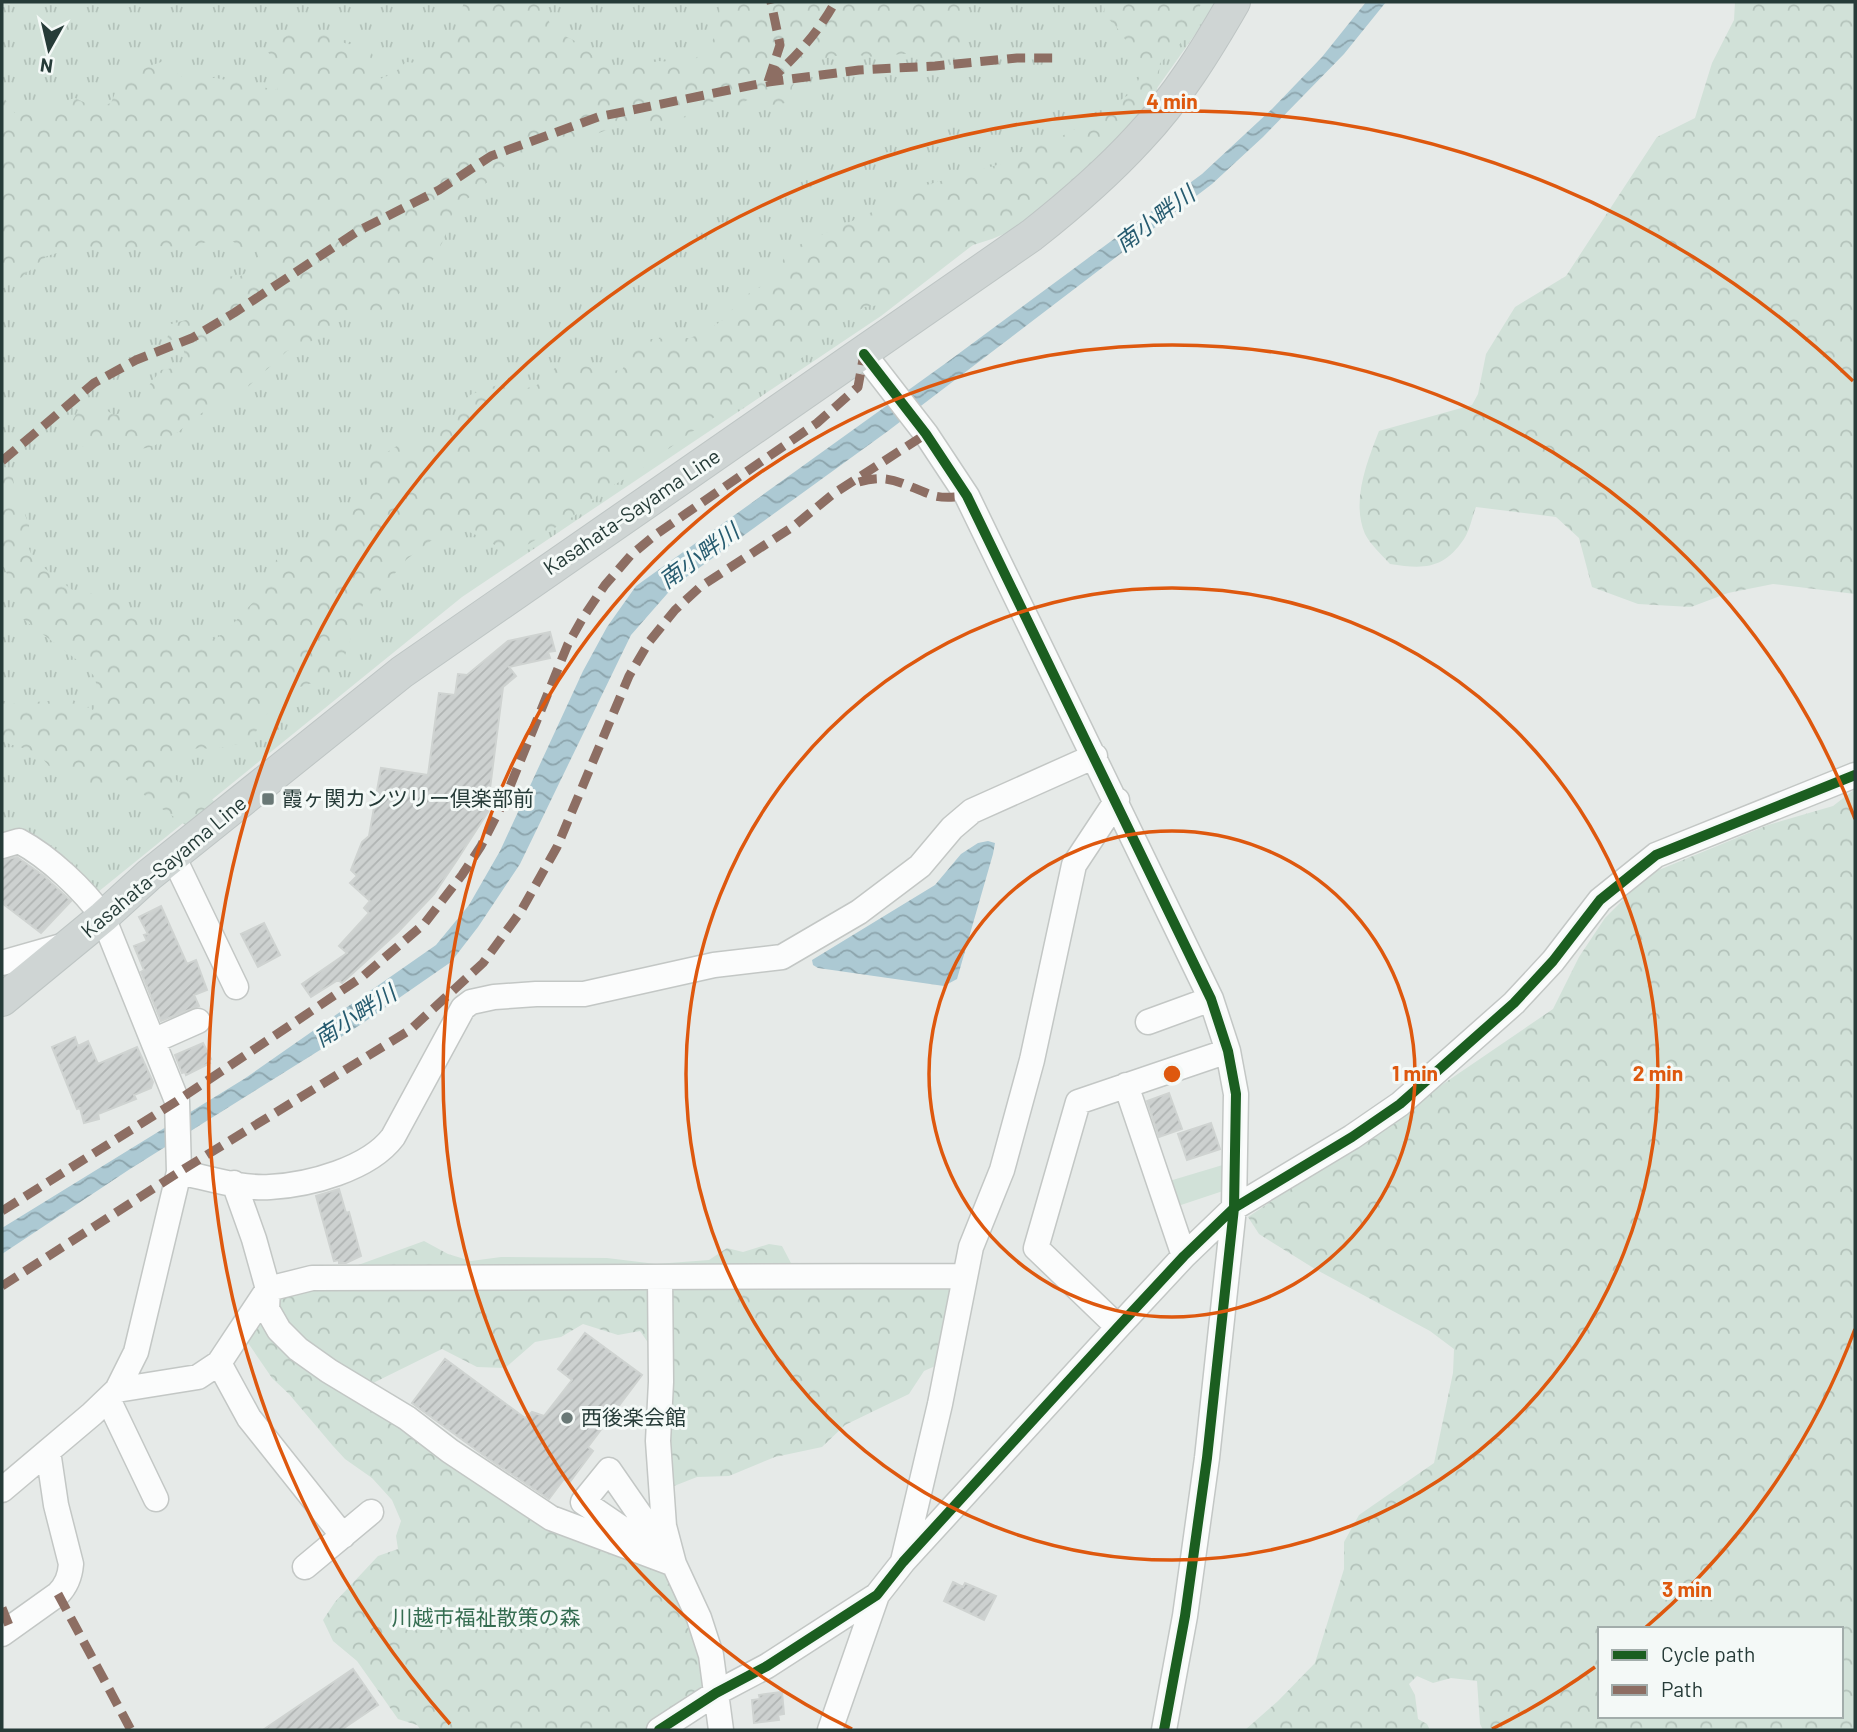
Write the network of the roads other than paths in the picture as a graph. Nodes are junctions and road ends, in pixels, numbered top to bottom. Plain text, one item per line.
1 (1234, 2) edge
2 (872, 365) junction
3 (1095, 756) junction
4 (1855, 775) edge
5 (1117, 800) junction
6 (2, 846) edge
7 (173, 856) junction
8 (103, 917) junction
9 (72, 943) junction
10 (2, 963) edge
11 (236, 987) dead end
12 (1211, 999) junction
13 (2, 1000) edge
14 (198, 1021) dead end
15 (1148, 1022) dead end
16 (153, 1041) junction
17 (1228, 1051) junction
18 (1126, 1085) junction
19 (179, 1171) junction
20 (234, 1184) junction
21 (1234, 1208) junction
22 (1184, 1256) junction
23 (965, 1276) junction
24 (660, 1277) junction
25 (268, 1289) junction
26 (1118, 1327) junction
27 (219, 1363) junction
28 (112, 1394) junction
29 (48, 1451) junction
30 (2, 1490) edge
31 (156, 1499) dead end
32 (371, 1513) dead end
33 (343, 1536) junction
34 (903, 1562) junction
35 (674, 1564) junction
36 (305, 1567) dead end
37 (877, 1595) junction
38 (2, 1634) edge
39 (716, 1693) junction
40 (659, 1730) edge
41 (721, 1730) edge
42 (830, 1730) edge
43 (1164, 1730) edge

1 - 2 main road, Kasahata-Sayama Line
2 - 3 street
2 - 7 main road, Kasahata-Sayama Line
3 - 5 street
3 - 20 street
4 - 21 street
5 - 12 street
5 - 23 street
6 - 8 street
7 - 8 main road, Kasahata-Sayama Line
7 - 11 street
8 - 9 main road, Kasahata-Sayama Line
8 - 16 street
9 - 10 street
9 - 13 main road, Kasahata-Sayama Line
12 - 15 street
12 - 17 street
14 - 16 street
16 - 19 street
17 - 18 street
17 - 21 street
18 - 22 street
18 - 26 street
19 - 20 street
19 - 28 street
20 - 25 street
21 - 22 street
21 - 43 street
22 - 26 street
23 - 24 street
23 - 34 street
24 - 25 street
24 - 35 street
25 - 27 street
25 - 35 street
26 - 34 street
27 - 28 street
27 - 33 street
28 - 29 street
28 - 31 street
29 - 30 street
29 - 38 street
32 - 33 street
33 - 36 street
34 - 37 street
35 - 39 street
37 - 39 street
37 - 42 street
39 - 40 street
39 - 41 street

